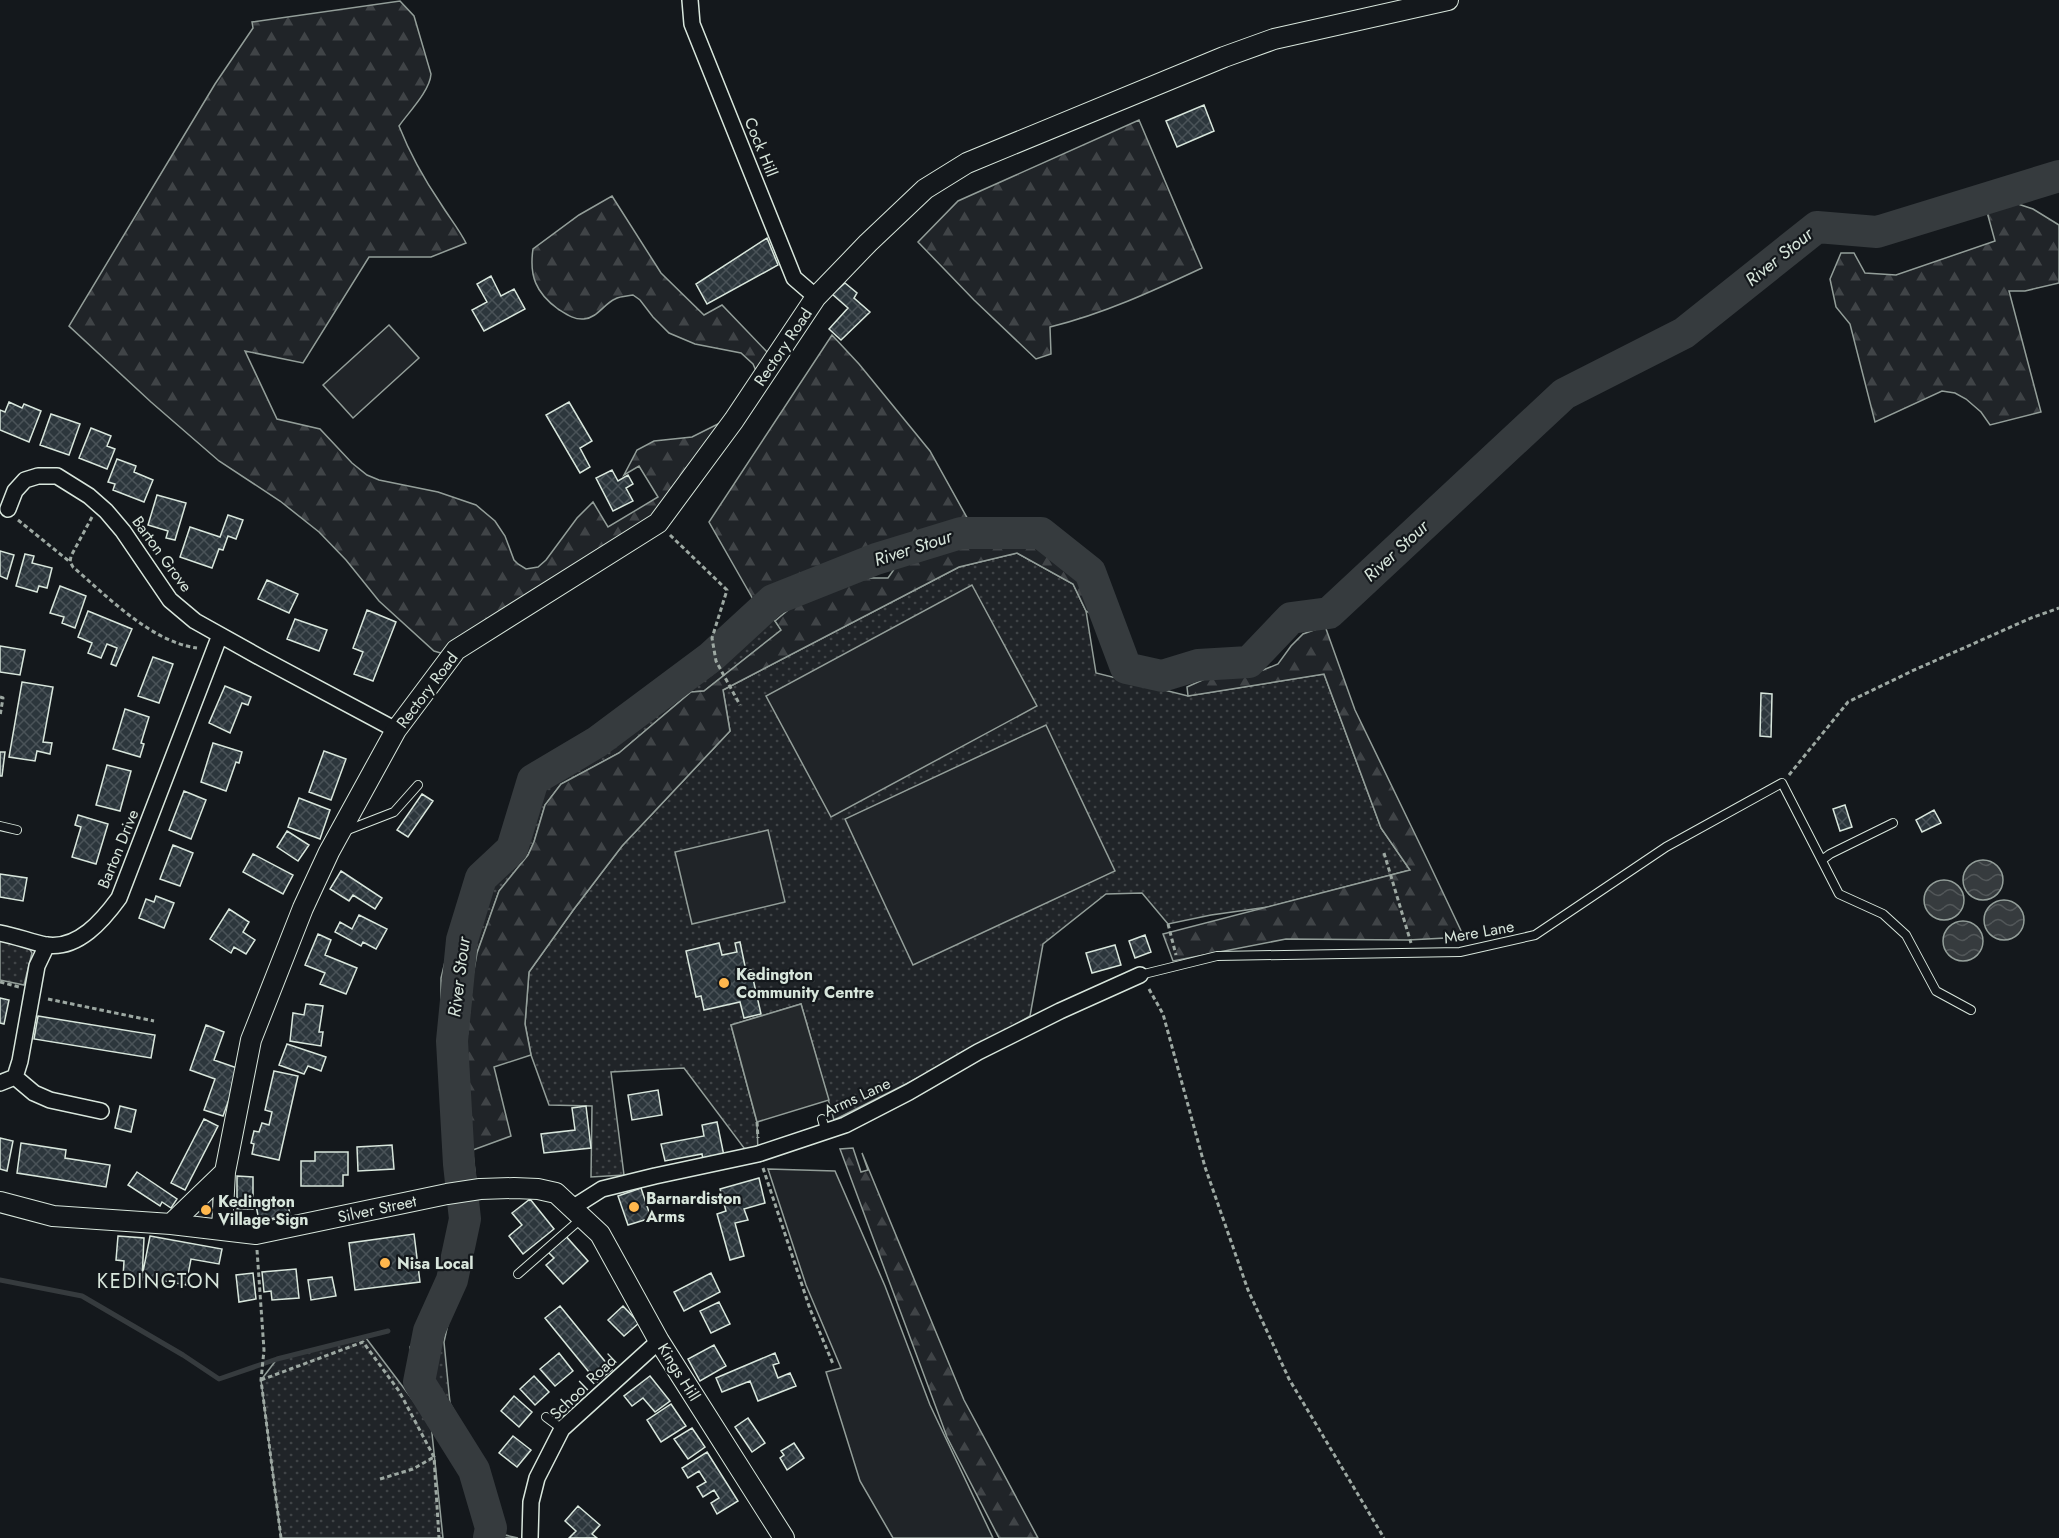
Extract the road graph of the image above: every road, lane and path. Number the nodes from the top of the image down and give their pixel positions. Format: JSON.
{"nodes":[{"id":1,"x":690,"y":0,"type":"edge"},
{"id":2,"x":1440,"y":2,"type":"edge"},
{"id":3,"x":816,"y":297,"type":"junction"},
{"id":4,"x":98,"y":504,"type":"junction"},
{"id":5,"x":8,"y":509,"type":"joint"},
{"id":6,"x":658,"y":523,"type":"junction"},
{"id":7,"x":70,"y":562,"type":"junction"},
{"id":8,"x":2059,"y":608,"type":"edge"},
{"id":9,"x":220,"y":635,"type":"junction"},
{"id":10,"x":214,"y":650,"type":"junction"},
{"id":11,"x":0,"y":697,"type":"edge"},
{"id":12,"x":740,"y":705,"type":"dead end"},
{"id":13,"x":0,"y":716,"type":"edge"},
{"id":14,"x":396,"y":730,"type":"junction"},
{"id":15,"x":1782,"y":783,"type":"junction"},
{"id":16,"x":418,"y":785,"type":"dead end"},
{"id":17,"x":1893,"y":823,"type":"dead end"},
{"id":18,"x":0,"y":826,"type":"edge"},
{"id":19,"x":17,"y":830,"type":"dead end"},
{"id":20,"x":340,"y":832,"type":"junction"},
{"id":21,"x":1384,"y":854,"type":"dead end"},
{"id":22,"x":1822,"y":860,"type":"junction"},
{"id":23,"x":1168,"y":924,"type":"dead end"},
{"id":24,"x":0,"y":933,"type":"edge"},
{"id":25,"x":47,"y":945,"type":"junction"},
{"id":26,"x":1414,"y":953,"type":"junction"},
{"id":27,"x":1178,"y":965,"type":"junction"},
{"id":28,"x":1140,"y":975,"type":"junction"},
{"id":29,"x":32,"y":996,"type":"junction"},
{"id":30,"x":1971,"y":1010,"type":"dead end"},
{"id":31,"x":154,"y":1021,"type":"dead end"},
{"id":32,"x":15,"y":1077,"type":"junction"},
{"id":33,"x":0,"y":1083,"type":"edge"},
{"id":34,"x":101,"y":1111,"type":"dead end"},
{"id":35,"x":758,"y":1154,"type":"junction"},
{"id":36,"x":225,"y":1172,"type":"junction"},
{"id":37,"x":0,"y":1202,"type":"edge"},
{"id":38,"x":578,"y":1212,"type":"junction"},
{"id":39,"x":171,"y":1224,"type":"junction"},
{"id":40,"x":222,"y":1229,"type":"junction"},
{"id":41,"x":256,"y":1234,"type":"junction"},
{"id":42,"x":518,"y":1274,"type":"dead end"},
{"id":43,"x":659,"y":1341,"type":"junction"},
{"id":44,"x":832,"y":1364,"type":"dead end"},
{"id":45,"x":261,"y":1380,"type":"junction"},
{"id":46,"x":546,"y":1417,"type":"dead end"},
{"id":47,"x":562,"y":1429,"type":"junction"},
{"id":48,"x":434,"y":1457,"type":"junction"},
{"id":49,"x":380,"y":1479,"type":"dead end"},
{"id":50,"x":281,"y":1538,"type":"edge"},
{"id":51,"x":439,"y":1538,"type":"edge"},
{"id":52,"x":530,"y":1538,"type":"edge"},
{"id":53,"x":784,"y":1538,"type":"edge"},
{"id":54,"x":1384,"y":1538,"type":"edge"}],
"edges":[{"from":1,"to":3,"type":"street","name":"Cock Hill"},
{"from":2,"to":3,"type":"street","name":"Rectory Road"},
{"from":3,"to":6,"type":"street","name":"Rectory Road"},
{"from":4,"to":5,"type":"street","name":"Barton Grove"},
{"from":4,"to":7,"type":"path"},
{"from":4,"to":9,"type":"street","name":"Barton Grove"},
{"from":5,"to":7,"type":"path"},
{"from":6,"to":12,"type":"path"},
{"from":6,"to":14,"type":"street","name":"Rectory Road"},
{"from":7,"to":10,"type":"path"},
{"from":8,"to":15,"type":"path"},
{"from":9,"to":10,"type":"street","name":"Barton Drive"},
{"from":9,"to":14,"type":"street","name":"Barton Grove"},
{"from":10,"to":25,"type":"street","name":"Barton Drive"},
{"from":11,"to":13,"type":"path"},
{"from":14,"to":20,"type":"street","name":"Rectory Road"},
{"from":15,"to":22,"type":"lane"},
{"from":15,"to":26,"type":"lane","name":"Mere Lane"},
{"from":16,"to":20,"type":"lane"},
{"from":17,"to":22,"type":"lane"},
{"from":18,"to":19,"type":"lane"},
{"from":20,"to":36,"type":"street","name":"Rectory Road"},
{"from":21,"to":26,"type":"path"},
{"from":22,"to":30,"type":"lane"},
{"from":23,"to":27,"type":"path"},
{"from":24,"to":25,"type":"street"},
{"from":25,"to":29,"type":"street"},
{"from":26,"to":27,"type":"lane","name":"Mere Lane"},
{"from":27,"to":28,"type":"lane","name":"Mere Lane"},
{"from":28,"to":35,"type":"street","name":"Arms Lane"},
{"from":28,"to":54,"type":"path"},
{"from":29,"to":31,"type":"path"},
{"from":29,"to":32,"type":"street"},
{"from":32,"to":33,"type":"street"},
{"from":32,"to":34,"type":"street"},
{"from":35,"to":38,"type":"street","name":"Arms Lane"},
{"from":35,"to":44,"type":"path"},
{"from":36,"to":39,"type":"street"},
{"from":36,"to":40,"type":"street","name":"Rectory Road"},
{"from":37,"to":39,"type":"street","name":"Silver Street"},
{"from":38,"to":41,"type":"street","name":"Silver Street"},
{"from":38,"to":42,"type":"lane"},
{"from":38,"to":43,"type":"street","name":"Kings Hill"},
{"from":39,"to":40,"type":"street","name":"Silver Street"},
{"from":40,"to":41,"type":"street","name":"Silver Street"},
{"from":41,"to":45,"type":"path"},
{"from":43,"to":47,"type":"street","name":"School Road"},
{"from":43,"to":53,"type":"street","name":"Kings Hill"},
{"from":45,"to":48,"type":"path"},
{"from":45,"to":50,"type":"path"},
{"from":46,"to":47,"type":"lane"},
{"from":47,"to":52,"type":"street","name":"School Road"},
{"from":48,"to":49,"type":"path"},
{"from":48,"to":51,"type":"path"}]}
